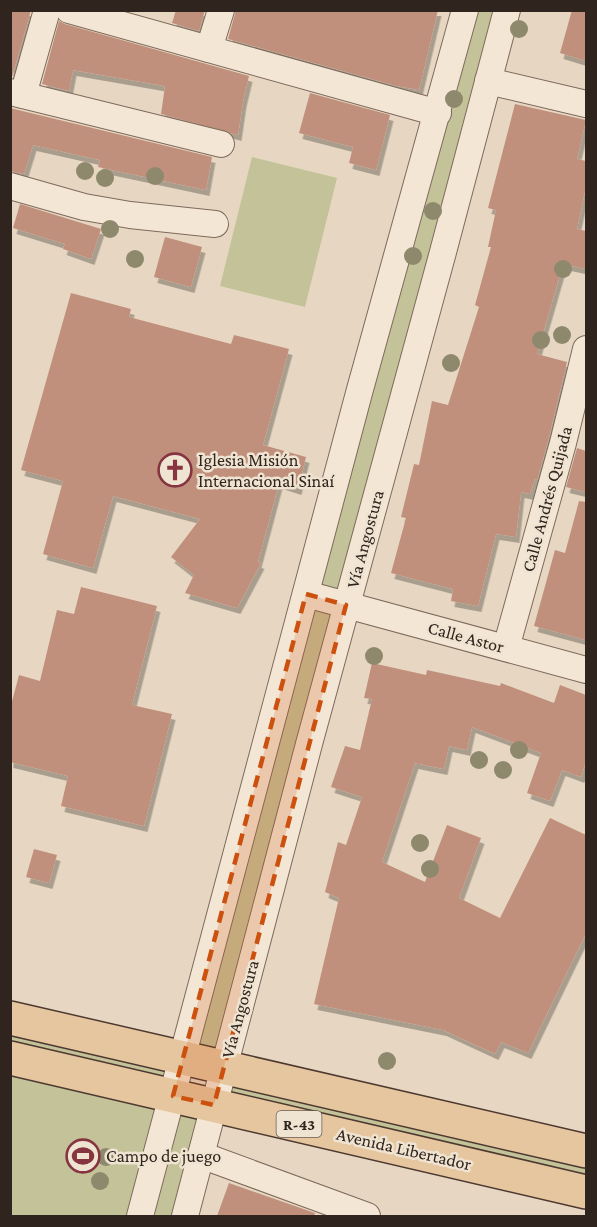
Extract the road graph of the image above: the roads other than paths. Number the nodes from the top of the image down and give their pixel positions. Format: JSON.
{"nodes":[{"id":1,"x":47,"y":10,"type":"edge"},
{"id":2,"x":69,"y":10,"type":"edge"},
{"id":3,"x":221,"y":10,"type":"edge"},
{"id":4,"x":507,"y":10,"type":"edge"},
{"id":5,"x":464,"y":11,"type":"edge"},
{"id":6,"x":209,"y":49,"type":"junction"},
{"id":7,"x":488,"y":81,"type":"junction"},
{"id":8,"x":17,"y":93,"type":"edge"},
{"id":9,"x":586,"y":104,"type":"edge"},
{"id":10,"x":438,"y":113,"type":"junction"},
{"id":11,"x":221,"y":144,"type":"dead end"},
{"id":12,"x":10,"y":186,"type":"edge"},
{"id":13,"x":215,"y":224,"type":"dead end"},
{"id":14,"x":586,"y":349,"type":"edge"},
{"id":15,"x":306,"y":594,"type":"junction"},
{"id":16,"x":346,"y":605,"type":"junction"},
{"id":17,"x":506,"y":648,"type":"junction"},
{"id":18,"x":586,"y":670,"type":"edge"},
{"id":19,"x":10,"y":1018,"type":"edge"},
{"id":20,"x":10,"y":1058,"type":"edge"},
{"id":21,"x":183,"y":1058,"type":"junction"},
{"id":22,"x":224,"y":1068,"type":"junction"},
{"id":23,"x":173,"y":1095,"type":"junction"},
{"id":24,"x":214,"y":1105,"type":"junction"},
{"id":25,"x":586,"y":1151,"type":"edge"},
{"id":26,"x":201,"y":1155,"type":"junction"},
{"id":27,"x":586,"y":1192,"type":"edge"},
{"id":28,"x":140,"y":1216,"type":"edge"},
{"id":29,"x":185,"y":1216,"type":"edge"},
{"id":30,"x":367,"y":1216,"type":"edge"}],
"edges":[{"from":1,"to":8,"type":"street"},
{"from":2,"to":6,"type":"street"},
{"from":3,"to":6,"type":"street"},
{"from":4,"to":7,"type":"street","name":"Vía Angostura"},
{"from":5,"to":10,"type":"street"},
{"from":6,"to":10,"type":"street"},
{"from":7,"to":9,"type":"street"},
{"from":7,"to":16,"type":"street","name":"Vía Angostura"},
{"from":8,"to":11,"type":"street"},
{"from":10,"to":15,"type":"street"},
{"from":12,"to":13,"type":"street"},
{"from":14,"to":17,"type":"street","name":"Calle Andrés Quijada"},
{"from":15,"to":16,"type":"street","name":"Calle Astor"},
{"from":15,"to":21,"type":"street"},
{"from":16,"to":17,"type":"street","name":"Calle Astor"},
{"from":16,"to":22,"type":"street","name":"Vía Angostura"},
{"from":17,"to":18,"type":"street","name":"Calle Astor"},
{"from":19,"to":21,"type":"main road","number":"R-43"},
{"from":20,"to":23,"type":"main road","name":"Avenida Libertador","number":"R-43"},
{"from":21,"to":22,"type":"main road","number":"R-43"},
{"from":21,"to":23,"type":"street"},
{"from":22,"to":24,"type":"street","name":"Vía Angostura"},
{"from":22,"to":25,"type":"main road","number":"R-43"},
{"from":23,"to":24,"type":"main road","name":"Avenida Libertador","number":"R-43"},
{"from":23,"to":28,"type":"street"},
{"from":24,"to":26,"type":"street"},
{"from":24,"to":27,"type":"main road","name":"Avenida Libertador","number":"R-43"},
{"from":26,"to":29,"type":"street"},
{"from":26,"to":30,"type":"street"}]}
